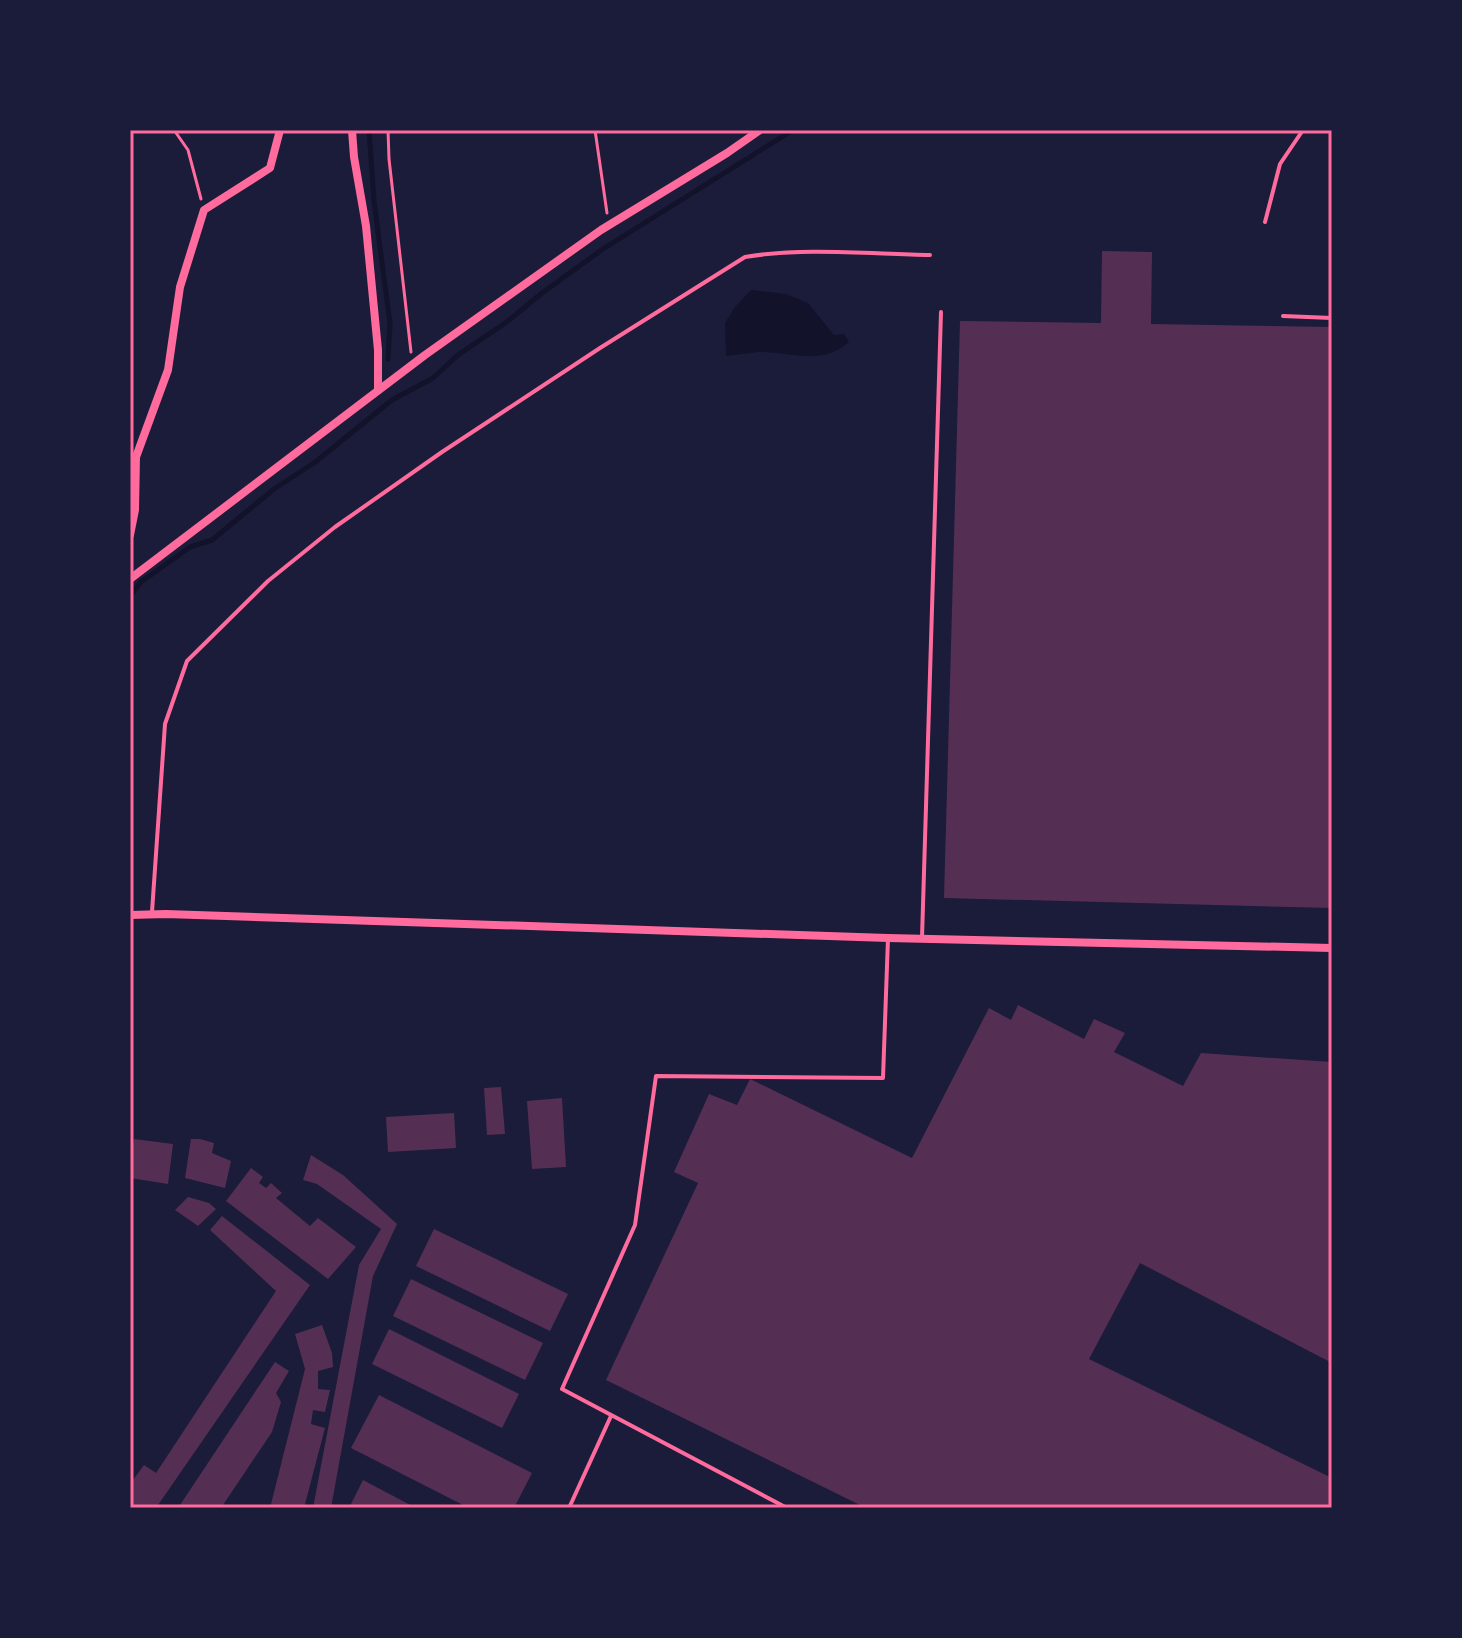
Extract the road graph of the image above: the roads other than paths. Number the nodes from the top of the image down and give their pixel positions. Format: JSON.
{"nodes":[{"id":1,"x":280,"y":130,"type":"edge"},
{"id":2,"x":352,"y":130,"type":"edge"},
{"id":3,"x":760,"y":130,"type":"edge"},
{"id":4,"x":1303,"y":130,"type":"edge"},
{"id":5,"x":1265,"y":222,"type":"dead end"},
{"id":6,"x":930,"y":255,"type":"dead end"},
{"id":7,"x":941,"y":312,"type":"dead end"},
{"id":8,"x":1283,"y":316,"type":"dead end"},
{"id":9,"x":1332,"y":318,"type":"edge"},
{"id":10,"x":378,"y":390,"type":"junction"},
{"id":11,"x":130,"y":535,"type":"edge"},
{"id":12,"x":130,"y":579,"type":"edge"},
{"id":13,"x":130,"y":915,"type":"edge"},
{"id":14,"x":152,"y":915,"type":"junction"},
{"id":15,"x":888,"y":938,"type":"junction"},
{"id":16,"x":922,"y":939,"type":"junction"},
{"id":17,"x":1332,"y":948,"type":"edge"},
{"id":18,"x":611,"y":1416,"type":"junction"},
{"id":19,"x":569,"y":1508,"type":"edge"},
{"id":20,"x":787,"y":1508,"type":"edge"}],
"edges":[{"from":1,"to":11,"type":"street"},
{"from":2,"to":10,"type":"street"},
{"from":3,"to":10,"type":"street"},
{"from":4,"to":5,"type":"lane"},
{"from":6,"to":14,"type":"lane"},
{"from":7,"to":16,"type":"lane"},
{"from":8,"to":9,"type":"lane"},
{"from":10,"to":12,"type":"street"},
{"from":13,"to":14,"type":"street"},
{"from":14,"to":15,"type":"street"},
{"from":15,"to":16,"type":"street"},
{"from":15,"to":18,"type":"lane"},
{"from":16,"to":17,"type":"street"},
{"from":18,"to":19,"type":"lane"},
{"from":18,"to":20,"type":"lane"}]}
